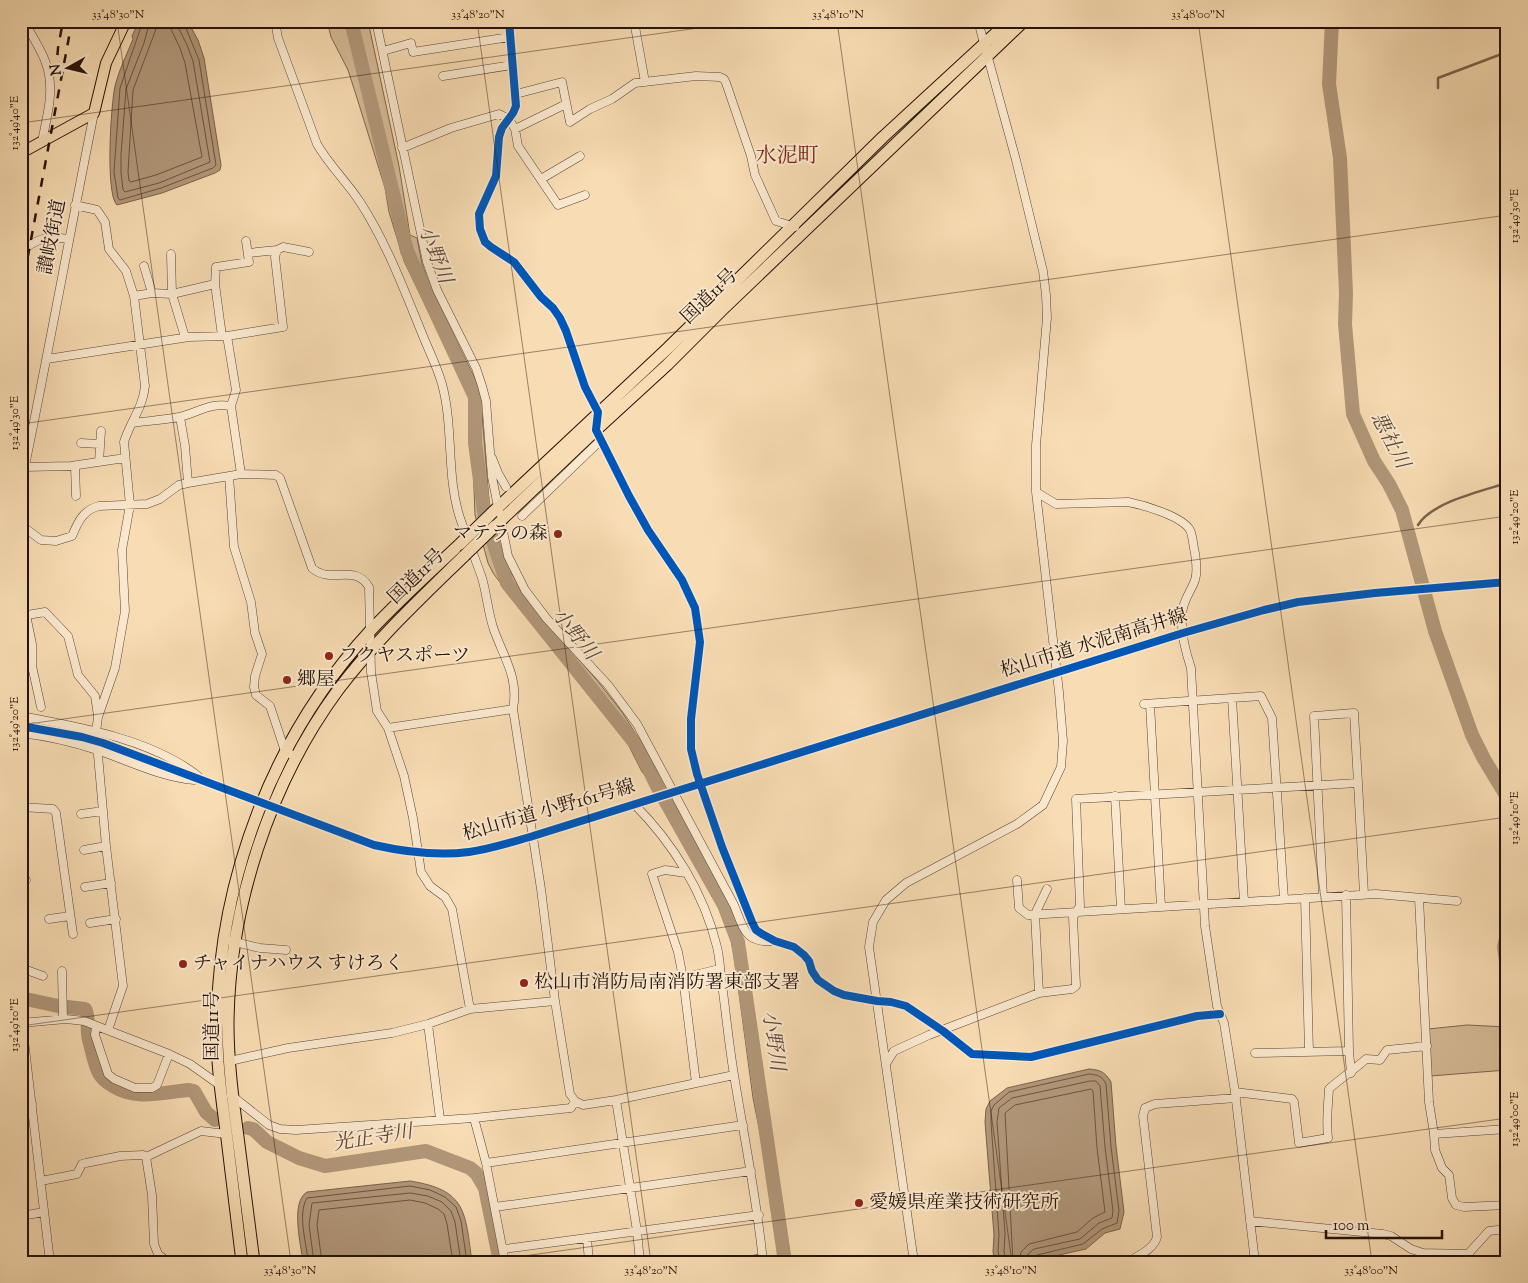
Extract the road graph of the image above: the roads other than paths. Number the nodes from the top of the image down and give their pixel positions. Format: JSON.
{"nodes":[{"id":1,"x":24,"y":21,"type":"edge"},
{"id":2,"x":126,"y":21,"type":"edge"},
{"id":3,"x":271,"y":21,"type":"edge"},
{"id":4,"x":275,"y":21,"type":"edge"},
{"id":5,"x":376,"y":21,"type":"edge"},
{"id":6,"x":509,"y":21,"type":"edge"},
{"id":7,"x":634,"y":21,"type":"edge"},
{"id":8,"x":978,"y":21,"type":"edge"},
{"id":9,"x":1009,"y":21,"type":"edge"},
{"id":10,"x":1024,"y":21,"type":"edge"},
{"id":11,"x":510,"y":37,"type":"junction"},
{"id":12,"x":278,"y":38,"type":"junction"},
{"id":13,"x":986,"y":50,"type":"junction"},
{"id":14,"x":383,"y":51,"type":"junction"},
{"id":15,"x":512,"y":65,"type":"junction"},
{"id":16,"x":443,"y":76,"type":"dead end"},
{"id":17,"x":645,"y":82,"type":"junction"},
{"id":18,"x":516,"y":94,"type":"junction"},
{"id":19,"x":566,"y":104,"type":"junction"},
{"id":20,"x":94,"y":112,"type":"junction"},
{"id":21,"x":509,"y":120,"type":"junction"},
{"id":22,"x":515,"y":129,"type":"junction"},
{"id":23,"x":42,"y":142,"type":"junction"},
{"id":24,"x":402,"y":148,"type":"junction"},
{"id":25,"x":21,"y":153,"type":"edge"},
{"id":26,"x":580,"y":156,"type":"dead end"},
{"id":27,"x":541,"y":179,"type":"junction"},
{"id":28,"x":585,"y":195,"type":"dead end"},
{"id":29,"x":75,"y":205,"type":"junction"},
{"id":30,"x":793,"y":227,"type":"junction"},
{"id":31,"x":805,"y":230,"type":"junction"},
{"id":32,"x":68,"y":239,"type":"junction"},
{"id":33,"x":246,"y":241,"type":"dead end"},
{"id":34,"x":276,"y":250,"type":"junction"},
{"id":35,"x":21,"y":251,"type":"edge"},
{"id":36,"x":310,"y":252,"type":"dead end"},
{"id":37,"x":248,"y":253,"type":"junction"},
{"id":38,"x":171,"y":254,"type":"dead end"},
{"id":39,"x":144,"y":266,"type":"dead end"},
{"id":40,"x":215,"y":284,"type":"junction"},
{"id":41,"x":152,"y":294,"type":"junction"},
{"id":42,"x":172,"y":294,"type":"junction"},
{"id":43,"x":134,"y":296,"type":"junction"},
{"id":44,"x":224,"y":336,"type":"junction"},
{"id":45,"x":185,"y":337,"type":"junction"},
{"id":46,"x":141,"y":344,"type":"junction"},
{"id":47,"x":47,"y":360,"type":"junction"},
{"id":48,"x":231,"y":406,"type":"junction"},
{"id":49,"x":598,"y":412,"type":"junction"},
{"id":50,"x":180,"y":417,"type":"junction"},
{"id":51,"x":132,"y":423,"type":"junction"},
{"id":52,"x":101,"y":431,"type":"dead end"},
{"id":53,"x":598,"y":435,"type":"junction"},
{"id":54,"x":81,"y":443,"type":"dead end"},
{"id":55,"x":100,"y":444,"type":"junction"},
{"id":56,"x":489,"y":455,"type":"junction"},
{"id":57,"x":125,"y":458,"type":"junction"},
{"id":58,"x":99,"y":462,"type":"junction"},
{"id":59,"x":75,"y":466,"type":"junction"},
{"id":60,"x":25,"y":467,"type":"junction"},
{"id":61,"x":241,"y":474,"type":"junction"},
{"id":62,"x":228,"y":476,"type":"junction"},
{"id":63,"x":188,"y":483,"type":"junction"},
{"id":64,"x":21,"y":485,"type":"edge"},
{"id":65,"x":506,"y":487,"type":"dead end"},
{"id":66,"x":1036,"y":492,"type":"junction"},
{"id":67,"x":76,"y":496,"type":"dead end"},
{"id":68,"x":130,"y":505,"type":"junction"},
{"id":69,"x":522,"y":516,"type":"dead end"},
{"id":70,"x":497,"y":517,"type":"junction"},
{"id":71,"x":21,"y":525,"type":"edge"},
{"id":72,"x":1507,"y":582,"type":"edge"},
{"id":73,"x":24,"y":616,"type":"edge"},
{"id":74,"x":370,"y":630,"type":"junction"},
{"id":75,"x":1183,"y":633,"type":"junction"},
{"id":76,"x":370,"y":651,"type":"junction"},
{"id":77,"x":1056,"y":673,"type":"junction"},
{"id":78,"x":21,"y":697,"type":"edge"},
{"id":79,"x":1232,"y":698,"type":"junction"},
{"id":80,"x":1192,"y":700,"type":"junction"},
{"id":81,"x":41,"y":706,"type":"dead end"},
{"id":82,"x":513,"y":709,"type":"junction"},
{"id":83,"x":21,"y":711,"type":"edge"},
{"id":84,"x":21,"y":716,"type":"edge"},
{"id":85,"x":98,"y":717,"type":"junction"},
{"id":86,"x":21,"y":726,"type":"edge"},
{"id":87,"x":388,"y":728,"type":"junction"},
{"id":88,"x":96,"y":732,"type":"junction"},
{"id":89,"x":21,"y":733,"type":"edge"},
{"id":90,"x":97,"y":750,"type":"junction"},
{"id":91,"x":285,"y":751,"type":"junction"},
{"id":92,"x":296,"y":757,"type":"junction"},
{"id":93,"x":204,"y":780,"type":"junction"},
{"id":94,"x":1358,"y":783,"type":"junction"},
{"id":95,"x":700,"y":784,"type":"junction"},
{"id":96,"x":1317,"y":785,"type":"junction"},
{"id":97,"x":1277,"y":787,"type":"junction"},
{"id":98,"x":1238,"y":789,"type":"junction"},
{"id":99,"x":1197,"y":791,"type":"junction"},
{"id":100,"x":672,"y":793,"type":"junction"},
{"id":101,"x":1155,"y":794,"type":"junction"},
{"id":102,"x":1115,"y":796,"type":"junction"},
{"id":103,"x":261,"y":803,"type":"junction"},
{"id":104,"x":634,"y":804,"type":"junction"},
{"id":105,"x":21,"y":808,"type":"edge"},
{"id":106,"x":274,"y":808,"type":"junction"},
{"id":107,"x":103,"y":811,"type":"junction"},
{"id":108,"x":81,"y":814,"type":"dead end"},
{"id":109,"x":533,"y":836,"type":"junction"},
{"id":110,"x":106,"y":846,"type":"junction"},
{"id":111,"x":84,"y":850,"type":"dead end"},
{"id":112,"x":418,"y":853,"type":"junction"},
{"id":113,"x":686,"y":873,"type":"junction"},
{"id":114,"x":1018,"y":880,"type":"dead end"},
{"id":115,"x":111,"y":883,"type":"junction"},
{"id":116,"x":85,"y":887,"type":"dead end"},
{"id":117,"x":1047,"y":889,"type":"dead end"},
{"id":118,"x":1364,"y":894,"type":"junction"},
{"id":119,"x":1346,"y":895,"type":"junction"},
{"id":120,"x":1323,"y":897,"type":"junction"},
{"id":121,"x":1305,"y":898,"type":"junction"},
{"id":122,"x":1420,"y":898,"type":"junction"},
{"id":123,"x":1284,"y":899,"type":"junction"},
{"id":124,"x":1457,"y":901,"type":"dead end"},
{"id":125,"x":1244,"y":902,"type":"junction"},
{"id":126,"x":1204,"y":904,"type":"junction"},
{"id":127,"x":1161,"y":906,"type":"junction"},
{"id":128,"x":1121,"y":909,"type":"junction"},
{"id":129,"x":1077,"y":911,"type":"junction"},
{"id":130,"x":1035,"y":914,"type":"junction"},
{"id":131,"x":70,"y":916,"type":"junction"},
{"id":132,"x":49,"y":919,"type":"dead end"},
{"id":133,"x":116,"y":919,"type":"junction"},
{"id":134,"x":90,"y":923,"type":"dead end"},
{"id":135,"x":73,"y":934,"type":"dead end"},
{"id":136,"x":230,"y":941,"type":"junction"},
{"id":137,"x":775,"y":941,"type":"junction"},
{"id":138,"x":286,"y":950,"type":"dead end"},
{"id":139,"x":21,"y":968,"type":"edge"},
{"id":140,"x":720,"y":969,"type":"junction"},
{"id":141,"x":62,"y":971,"type":"dead end"},
{"id":142,"x":42,"y":976,"type":"dead end"},
{"id":143,"x":683,"y":978,"type":"junction"},
{"id":144,"x":1039,"y":993,"type":"junction"},
{"id":145,"x":555,"y":1000,"type":"junction"},
{"id":146,"x":877,"y":1001,"type":"junction"},
{"id":147,"x":470,"y":1008,"type":"junction"},
{"id":148,"x":1220,"y":1014,"type":"junction"},
{"id":149,"x":63,"y":1019,"type":"junction"},
{"id":150,"x":22,"y":1023,"type":"edge"},
{"id":151,"x":90,"y":1023,"type":"junction"},
{"id":152,"x":428,"y":1024,"type":"junction"},
{"id":153,"x":108,"y":1030,"type":"junction"},
{"id":154,"x":943,"y":1031,"type":"junction"},
{"id":155,"x":1426,"y":1046,"type":"junction"},
{"id":156,"x":1349,"y":1051,"type":"junction"},
{"id":157,"x":1309,"y":1052,"type":"junction"},
{"id":158,"x":1255,"y":1053,"type":"dead end"},
{"id":159,"x":169,"y":1054,"type":"junction"},
{"id":160,"x":230,"y":1061,"type":"junction"},
{"id":161,"x":887,"y":1062,"type":"junction"},
{"id":162,"x":1351,"y":1073,"type":"junction"},
{"id":163,"x":734,"y":1075,"type":"junction"},
{"id":164,"x":696,"y":1083,"type":"junction"},
{"id":165,"x":220,"y":1085,"type":"junction"},
{"id":166,"x":1236,"y":1095,"type":"junction"},
{"id":167,"x":233,"y":1097,"type":"junction"},
{"id":168,"x":575,"y":1100,"type":"junction"},
{"id":169,"x":616,"y":1100,"type":"junction"},
{"id":170,"x":32,"y":1104,"type":"junction"},
{"id":171,"x":21,"y":1105,"type":"edge"},
{"id":172,"x":474,"y":1118,"type":"junction"},
{"id":173,"x":440,"y":1120,"type":"junction"},
{"id":174,"x":743,"y":1125,"type":"junction"},
{"id":175,"x":1507,"y":1129,"type":"edge"},
{"id":176,"x":226,"y":1134,"type":"junction"},
{"id":177,"x":1434,"y":1134,"type":"junction"},
{"id":178,"x":623,"y":1144,"type":"junction"},
{"id":179,"x":146,"y":1157,"type":"junction"},
{"id":180,"x":486,"y":1163,"type":"junction"},
{"id":181,"x":751,"y":1171,"type":"junction"},
{"id":182,"x":41,"y":1182,"type":"junction"},
{"id":183,"x":630,"y":1188,"type":"junction"},
{"id":184,"x":1507,"y":1205,"type":"edge"},
{"id":185,"x":495,"y":1207,"type":"junction"},
{"id":186,"x":44,"y":1212,"type":"junction"},
{"id":187,"x":759,"y":1215,"type":"junction"},
{"id":188,"x":21,"y":1216,"type":"edge"},
{"id":189,"x":1250,"y":1220,"type":"junction"},
{"id":190,"x":1507,"y":1229,"type":"edge"},
{"id":191,"x":637,"y":1231,"type":"junction"},
{"id":192,"x":587,"y":1238,"type":"junction"},
{"id":193,"x":504,"y":1249,"type":"junction"},
{"id":194,"x":1468,"y":1258,"type":"edge"},
{"id":195,"x":763,"y":1260,"type":"edge"},
{"id":196,"x":50,"y":1262,"type":"edge"},
{"id":197,"x":168,"y":1262,"type":"edge"},
{"id":198,"x":242,"y":1262,"type":"edge"},
{"id":199,"x":254,"y":1262,"type":"edge"},
{"id":200,"x":505,"y":1262,"type":"edge"},
{"id":201,"x":589,"y":1262,"type":"edge"},
{"id":202,"x":640,"y":1262,"type":"edge"},
{"id":203,"x":737,"y":1262,"type":"edge"},
{"id":204,"x":914,"y":1262,"type":"edge"},
{"id":205,"x":1128,"y":1262,"type":"edge"},
{"id":206,"x":1255,"y":1262,"type":"edge"}],
"edges":[{"from":1,"to":23,"type":"street"},
{"from":2,"to":20,"type":"main road"},
{"from":3,"to":12,"type":"street"},
{"from":4,"to":12,"type":"street"},
{"from":5,"to":14,"type":"street"},
{"from":6,"to":11,"type":"street"},
{"from":7,"to":17,"type":"street"},
{"from":8,"to":13,"type":"street"},
{"from":9,"to":13,"type":"highway","name":"国道11号"},
{"from":10,"to":13,"type":"highway","name":"国道11号"},
{"from":11,"to":14,"type":"street"},
{"from":11,"to":15,"type":"street"},
{"from":12,"to":82,"type":"street"},
{"from":13,"to":30,"type":"highway","name":"国道11号"},
{"from":13,"to":31,"type":"highway","name":"国道11号"},
{"from":13,"to":66,"type":"street"},
{"from":14,"to":24,"type":"street"},
{"from":15,"to":16,"type":"street"},
{"from":15,"to":18,"type":"street"},
{"from":17,"to":19,"type":"street"},
{"from":17,"to":30,"type":"street"},
{"from":18,"to":19,"type":"street"},
{"from":18,"to":21,"type":"street"},
{"from":19,"to":22,"type":"street"},
{"from":20,"to":23,"type":"main road"},
{"from":20,"to":29,"type":"street","name":"讃岐街道"},
{"from":21,"to":22,"type":"street"},
{"from":21,"to":24,"type":"street"},
{"from":21,"to":49,"type":"street"},
{"from":22,"to":27,"type":"street"},
{"from":23,"to":25,"type":"main road"},
{"from":24,"to":56,"type":"street"},
{"from":26,"to":27,"type":"street"},
{"from":27,"to":28,"type":"street"},
{"from":29,"to":32,"type":"street","name":"讃岐街道"},
{"from":29,"to":43,"type":"street"},
{"from":30,"to":31,"type":"street"},
{"from":30,"to":49,"type":"highway","name":"国道11号"},
{"from":31,"to":53,"type":"highway","name":"国道11号"},
{"from":32,"to":35,"type":"street"},
{"from":32,"to":47,"type":"street","name":"讃岐街道"},
{"from":33,"to":37,"type":"street"},
{"from":34,"to":36,"type":"street"},
{"from":34,"to":37,"type":"street"},
{"from":34,"to":44,"type":"street"},
{"from":37,"to":40,"type":"street"},
{"from":38,"to":42,"type":"street"},
{"from":39,"to":41,"type":"street"},
{"from":40,"to":42,"type":"street"},
{"from":40,"to":44,"type":"street"},
{"from":41,"to":42,"type":"street"},
{"from":41,"to":43,"type":"street"},
{"from":42,"to":45,"type":"street"},
{"from":43,"to":46,"type":"street"},
{"from":44,"to":45,"type":"street"},
{"from":44,"to":48,"type":"street"},
{"from":45,"to":46,"type":"street"},
{"from":46,"to":47,"type":"street"},
{"from":46,"to":51,"type":"street"},
{"from":47,"to":60,"type":"street","name":"讃岐街道"},
{"from":48,"to":50,"type":"street"},
{"from":48,"to":61,"type":"street"},
{"from":49,"to":53,"type":"street"},
{"from":49,"to":70,"type":"highway","name":"国道11号"},
{"from":50,"to":51,"type":"street"},
{"from":50,"to":63,"type":"street"},
{"from":51,"to":57,"type":"street"},
{"from":52,"to":55,"type":"street"},
{"from":53,"to":69,"type":"street"},
{"from":53,"to":70,"type":"highway","name":"国道11号"},
{"from":53,"to":95,"type":"street"},
{"from":54,"to":55,"type":"street"},
{"from":55,"to":58,"type":"street"},
{"from":56,"to":65,"type":"street"},
{"from":56,"to":70,"type":"street"},
{"from":57,"to":58,"type":"street"},
{"from":57,"to":68,"type":"street"},
{"from":58,"to":59,"type":"street"},
{"from":59,"to":60,"type":"street"},
{"from":59,"to":67,"type":"street"},
{"from":60,"to":64,"type":"street","name":"讃岐街道"},
{"from":61,"to":62,"type":"street"},
{"from":61,"to":74,"type":"street"},
{"from":62,"to":63,"type":"street"},
{"from":62,"to":91,"type":"street"},
{"from":63,"to":68,"type":"street"},
{"from":66,"to":75,"type":"street"},
{"from":66,"to":77,"type":"street"},
{"from":68,"to":71,"type":"street"},
{"from":68,"to":85,"type":"street"},
{"from":70,"to":74,"type":"highway","name":"国道11号","bridge":true},
{"from":70,"to":76,"type":"highway","name":"国道11号","bridge":true},
{"from":70,"to":100,"type":"street"},
{"from":72,"to":75,"type":"street","name":"松山市道 水泥南高井線"},
{"from":73,"to":81,"type":"street"},
{"from":73,"to":85,"type":"street"},
{"from":74,"to":76,"type":"street"},
{"from":74,"to":91,"type":"highway","name":"国道11号"},
{"from":75,"to":77,"type":"street","name":"松山市道 水泥南高井線"},
{"from":75,"to":80,"type":"street"},
{"from":76,"to":87,"type":"street"},
{"from":76,"to":92,"type":"highway","name":"国道11号"},
{"from":77,"to":95,"type":"street","name":"松山市道 水泥南高井線"},
{"from":77,"to":146,"type":"street"},
{"from":78,"to":83,"type":"street"},
{"from":79,"to":80,"type":"street"},
{"from":79,"to":97,"type":"street"},
{"from":79,"to":98,"type":"street"},
{"from":80,"to":99,"type":"street"},
{"from":80,"to":101,"type":"street"},
{"from":82,"to":87,"type":"street"},
{"from":82,"to":109,"type":"street"},
{"from":84,"to":88,"type":"street"},
{"from":85,"to":88,"type":"street"},
{"from":86,"to":93,"type":"street","bridge":true},
{"from":87,"to":112,"type":"street"},
{"from":88,"to":90,"type":"street"},
{"from":88,"to":93,"type":"street"},
{"from":89,"to":90,"type":"street"},
{"from":90,"to":93,"type":"street"},
{"from":90,"to":107,"type":"street"},
{"from":91,"to":92,"type":"street"},
{"from":91,"to":103,"type":"highway","name":"国道11号"},
{"from":92,"to":106,"type":"highway","name":"国道11号"},
{"from":93,"to":103,"type":"street","name":"松山市道 小野161号線"},
{"from":94,"to":96,"type":"street"},
{"from":94,"to":96,"type":"street"},
{"from":94,"to":118,"type":"street"},
{"from":95,"to":100,"type":"street","name":"松山市道 小野161号線"},
{"from":95,"to":137,"type":"street"},
{"from":96,"to":97,"type":"street"},
{"from":96,"to":120,"type":"street"},
{"from":97,"to":98,"type":"street"},
{"from":97,"to":123,"type":"street"},
{"from":98,"to":99,"type":"street"},
{"from":98,"to":125,"type":"street"},
{"from":99,"to":101,"type":"street"},
{"from":99,"to":126,"type":"street"},
{"from":100,"to":104,"type":"street","name":"松山市道 小野161号線"},
{"from":100,"to":137,"type":"street"},
{"from":101,"to":102,"type":"street"},
{"from":101,"to":127,"type":"street"},
{"from":102,"to":128,"type":"street"},
{"from":102,"to":129,"type":"street"},
{"from":103,"to":106,"type":"street","name":"松山市道 小野161号線"},
{"from":103,"to":136,"type":"highway","name":"国道11号"},
{"from":104,"to":109,"type":"street","name":"松山市道 小野161号線"},
{"from":104,"to":113,"type":"street"},
{"from":105,"to":131,"type":"street"},
{"from":106,"to":112,"type":"street","name":"松山市道 小野161号線"},
{"from":106,"to":136,"type":"highway","name":"国道11号"},
{"from":107,"to":108,"type":"street"},
{"from":107,"to":110,"type":"street"},
{"from":109,"to":112,"type":"street","name":"松山市道 小野161号線"},
{"from":109,"to":145,"type":"street"},
{"from":110,"to":111,"type":"street"},
{"from":110,"to":115,"type":"street"},
{"from":112,"to":147,"type":"street"},
{"from":113,"to":140,"type":"street"},
{"from":113,"to":143,"type":"street"},
{"from":114,"to":130,"type":"street"},
{"from":115,"to":116,"type":"street"},
{"from":115,"to":133,"type":"street"},
{"from":117,"to":130,"type":"street"},
{"from":118,"to":119,"type":"street"},
{"from":118,"to":122,"type":"street"},
{"from":119,"to":120,"type":"street"},
{"from":119,"to":156,"type":"street"},
{"from":120,"to":121,"type":"street"},
{"from":121,"to":123,"type":"street"},
{"from":121,"to":157,"type":"street"},
{"from":122,"to":124,"type":"street"},
{"from":122,"to":155,"type":"street"},
{"from":123,"to":125,"type":"street"},
{"from":125,"to":126,"type":"street"},
{"from":126,"to":127,"type":"street"},
{"from":126,"to":148,"type":"street"},
{"from":127,"to":128,"type":"street"},
{"from":128,"to":129,"type":"street"},
{"from":129,"to":130,"type":"street"},
{"from":129,"to":144,"type":"street"},
{"from":130,"to":144,"type":"street"},
{"from":131,"to":132,"type":"street"},
{"from":131,"to":135,"type":"street"},
{"from":133,"to":134,"type":"street"},
{"from":133,"to":153,"type":"street"},
{"from":136,"to":138,"type":"street"},
{"from":136,"to":160,"type":"highway","name":"国道11号"},
{"from":136,"to":165,"type":"highway","name":"国道11号"},
{"from":137,"to":146,"type":"street"},
{"from":139,"to":142,"type":"street"},
{"from":140,"to":143,"type":"street"},
{"from":140,"to":163,"type":"street"},
{"from":141,"to":149,"type":"street"},
{"from":143,"to":164,"type":"street"},
{"from":144,"to":154,"type":"street"},
{"from":145,"to":147,"type":"street"},
{"from":145,"to":168,"type":"street"},
{"from":146,"to":154,"type":"street"},
{"from":146,"to":161,"type":"street"},
{"from":147,"to":152,"type":"street"},
{"from":148,"to":154,"type":"street"},
{"from":148,"to":166,"type":"street"},
{"from":149,"to":150,"type":"street"},
{"from":149,"to":151,"type":"street"},
{"from":150,"to":170,"type":"street"},
{"from":151,"to":153,"type":"street"},
{"from":151,"to":159,"type":"street"},
{"from":152,"to":160,"type":"street"},
{"from":152,"to":173,"type":"street"},
{"from":153,"to":159,"type":"street"},
{"from":154,"to":161,"type":"street"},
{"from":155,"to":162,"type":"street"},
{"from":155,"to":177,"type":"street"},
{"from":156,"to":157,"type":"street"},
{"from":156,"to":162,"type":"street"},
{"from":157,"to":158,"type":"street"},
{"from":159,"to":165,"type":"street"},
{"from":160,"to":167,"type":"highway","name":"国道11号"},
{"from":161,"to":204,"type":"street"},
{"from":162,"to":166,"type":"street"},
{"from":163,"to":164,"type":"street"},
{"from":163,"to":174,"type":"street"},
{"from":164,"to":169,"type":"street"},
{"from":165,"to":167,"type":"street"},
{"from":165,"to":176,"type":"highway","name":"国道11号"},
{"from":166,"to":189,"type":"street"},
{"from":166,"to":205,"type":"street"},
{"from":167,"to":173,"type":"street"},
{"from":167,"to":199,"type":"highway","name":"国道11号"},
{"from":168,"to":169,"type":"street"},
{"from":168,"to":172,"type":"street"},
{"from":169,"to":178,"type":"street"},
{"from":170,"to":171,"type":"street"},
{"from":170,"to":182,"type":"street"},
{"from":172,"to":173,"type":"street"},
{"from":172,"to":180,"type":"street"},
{"from":174,"to":178,"type":"street"},
{"from":174,"to":181,"type":"street"},
{"from":175,"to":177,"type":"street"},
{"from":176,"to":179,"type":"street"},
{"from":176,"to":198,"type":"highway","name":"国道11号"},
{"from":177,"to":184,"type":"street"},
{"from":178,"to":180,"type":"street"},
{"from":178,"to":183,"type":"street"},
{"from":179,"to":182,"type":"street"},
{"from":179,"to":197,"type":"street"},
{"from":180,"to":185,"type":"street"},
{"from":181,"to":183,"type":"street"},
{"from":181,"to":187,"type":"street"},
{"from":182,"to":186,"type":"street"},
{"from":183,"to":185,"type":"street"},
{"from":183,"to":191,"type":"street"},
{"from":185,"to":193,"type":"street"},
{"from":186,"to":188,"type":"street"},
{"from":186,"to":196,"type":"street"},
{"from":187,"to":191,"type":"street"},
{"from":187,"to":195,"type":"street"},
{"from":189,"to":194,"type":"street"},
{"from":189,"to":206,"type":"street"},
{"from":190,"to":194,"type":"street"},
{"from":191,"to":192,"type":"street"},
{"from":191,"to":202,"type":"street"},
{"from":192,"to":193,"type":"street"},
{"from":192,"to":201,"type":"street"},
{"from":193,"to":200,"type":"street"},
{"from":195,"to":203,"type":"street"}]}
